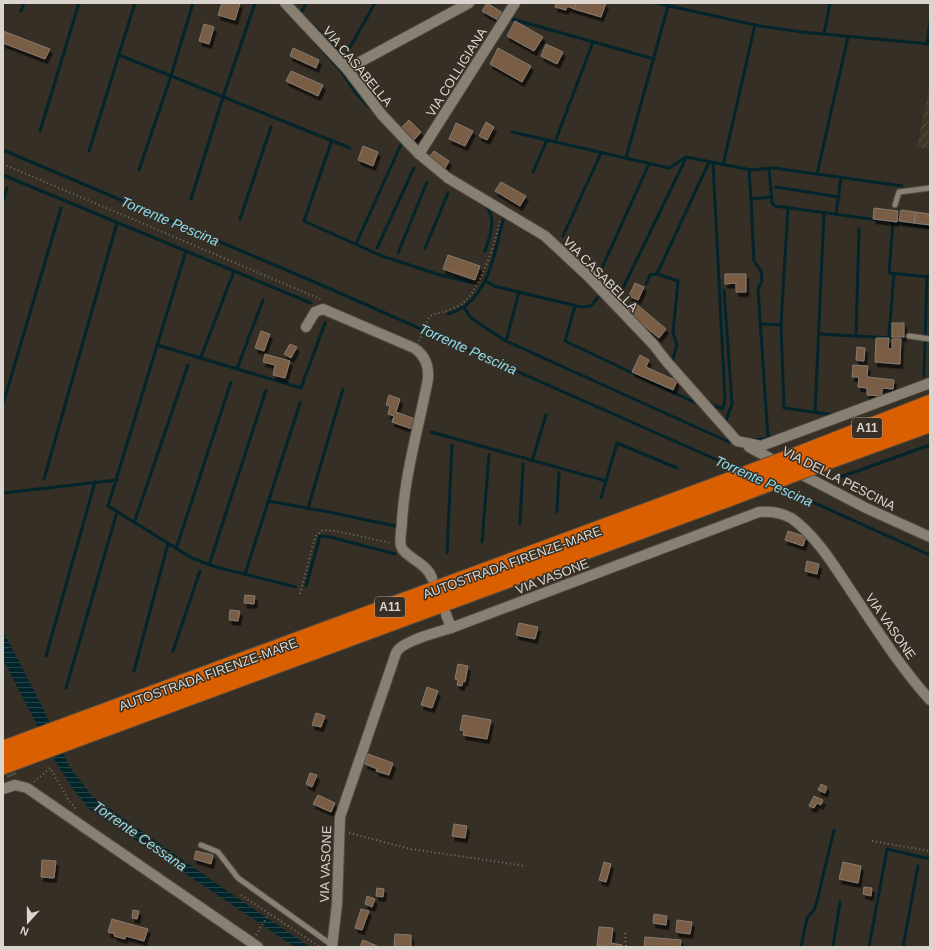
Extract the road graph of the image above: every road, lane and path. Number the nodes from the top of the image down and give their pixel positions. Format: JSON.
{"nodes":[{"id":1,"x":285,"y":3,"type":"edge"},
{"id":2,"x":469,"y":3,"type":"edge"},
{"id":3,"x":515,"y":3,"type":"edge"},
{"id":4,"x":347,"y":69,"type":"junction"},
{"id":5,"x":419,"y":154,"type":"junction"},
{"id":6,"x":3,"y":164,"type":"edge"},
{"id":7,"x":930,"y":188,"type":"edge"},
{"id":8,"x":895,"y":205,"type":"dead end"},
{"id":9,"x":500,"y":208,"type":"junction"},
{"id":10,"x":322,"y":300,"type":"dead end"},
{"id":11,"x":306,"y":327,"type":"dead end"},
{"id":12,"x":909,"y":336,"type":"dead end"},
{"id":13,"x":930,"y":339,"type":"edge"},
{"id":14,"x":419,"y":340,"type":"dead end"},
{"id":15,"x":930,"y":383,"type":"edge"},
{"id":16,"x":930,"y":404,"type":"edge"},
{"id":17,"x":930,"y":423,"type":"edge"},
{"id":18,"x":737,"y":440,"type":"junction"},
{"id":19,"x":809,"y":459,"type":"junction"},
{"id":20,"x":930,"y":537,"type":"edge"},
{"id":21,"x":401,"y":545,"type":"junction"},
{"id":22,"x":432,"y":578,"type":"dead end"},
{"id":23,"x":300,"y":594,"type":"dead end"},
{"id":24,"x":446,"y":614,"type":"dead end"},
{"id":25,"x":451,"y":628,"type":"junction"},
{"id":26,"x":930,"y":700,"type":"edge"},
{"id":27,"x":43,"y":743,"type":"junction"},
{"id":28,"x":3,"y":750,"type":"edge"},
{"id":29,"x":10,"y":775,"type":"edge"},
{"id":30,"x":3,"y":789,"type":"edge"},
{"id":31,"x":338,"y":830,"type":"junction"},
{"id":32,"x":872,"y":841,"type":"dead end"},
{"id":33,"x":201,"y":845,"type":"dead end"},
{"id":34,"x":930,"y":852,"type":"edge"},
{"id":35,"x":526,"y":866,"type":"dead end"},
{"id":36,"x":240,"y":895,"type":"dead end"},
{"id":37,"x":269,"y":914,"type":"junction"},
{"id":38,"x":625,"y":933,"type":"dead end"},
{"id":39,"x":256,"y":942,"type":"edge"},
{"id":40,"x":332,"y":946,"type":"edge"},
{"id":41,"x":320,"y":947,"type":"edge"},
{"id":42,"x":626,"y":947,"type":"edge"}],
"edges":[{"from":1,"to":4,"type":"street","name":"VIA CASABELLA"},
{"from":2,"to":4,"type":"street"},
{"from":3,"to":5,"type":"street","name":"VIA COLLIGIANA"},
{"from":4,"to":5,"type":"street","name":"VIA CASABELLA"},
{"from":5,"to":9,"type":"street","name":"VIA CASABELLA"},
{"from":6,"to":10,"type":"path"},
{"from":7,"to":8,"type":"lane"},
{"from":9,"to":14,"type":"path"},
{"from":9,"to":18,"type":"street","name":"VIA CASABELLA"},
{"from":11,"to":21,"type":"street"},
{"from":12,"to":13,"type":"lane"},
{"from":15,"to":18,"type":"street"},
{"from":16,"to":19,"type":"highway","name":"AUTOSTRADA FIRENZE-MARE","number":"A11"},
{"from":17,"to":19,"type":"highway","name":"AUTOSTRADA FIRENZE-MARE","number":"A11"},
{"from":18,"to":20,"type":"street","name":"VIA DELLA PESCINA"},
{"from":19,"to":27,"type":"highway","name":"AUTOSTRADA FIRENZE-MARE","number":"A11","bridge":true},
{"from":21,"to":22,"type":"street"},
{"from":21,"to":23,"type":"path"},
{"from":24,"to":25,"type":"street"},
{"from":25,"to":26,"type":"street","name":"VIA VASONE"},
{"from":25,"to":31,"type":"street","name":"VIA VASONE"},
{"from":27,"to":28,"type":"highway","name":"AUTOSTRADA FIRENZE-MARE","number":"A11"},
{"from":27,"to":29,"type":"highway","name":"AUTOSTRADA FIRENZE-MARE","number":"A11"},
{"from":29,"to":30,"type":"street"},
{"from":29,"to":39,"type":"street"},
{"from":31,"to":35,"type":"path"},
{"from":31,"to":40,"type":"street","name":"VIA VASONE"},
{"from":32,"to":34,"type":"path"},
{"from":33,"to":40,"type":"lane"},
{"from":36,"to":37,"type":"path"},
{"from":37,"to":39,"type":"path"},
{"from":37,"to":41,"type":"path"},
{"from":38,"to":42,"type":"path"}]}
